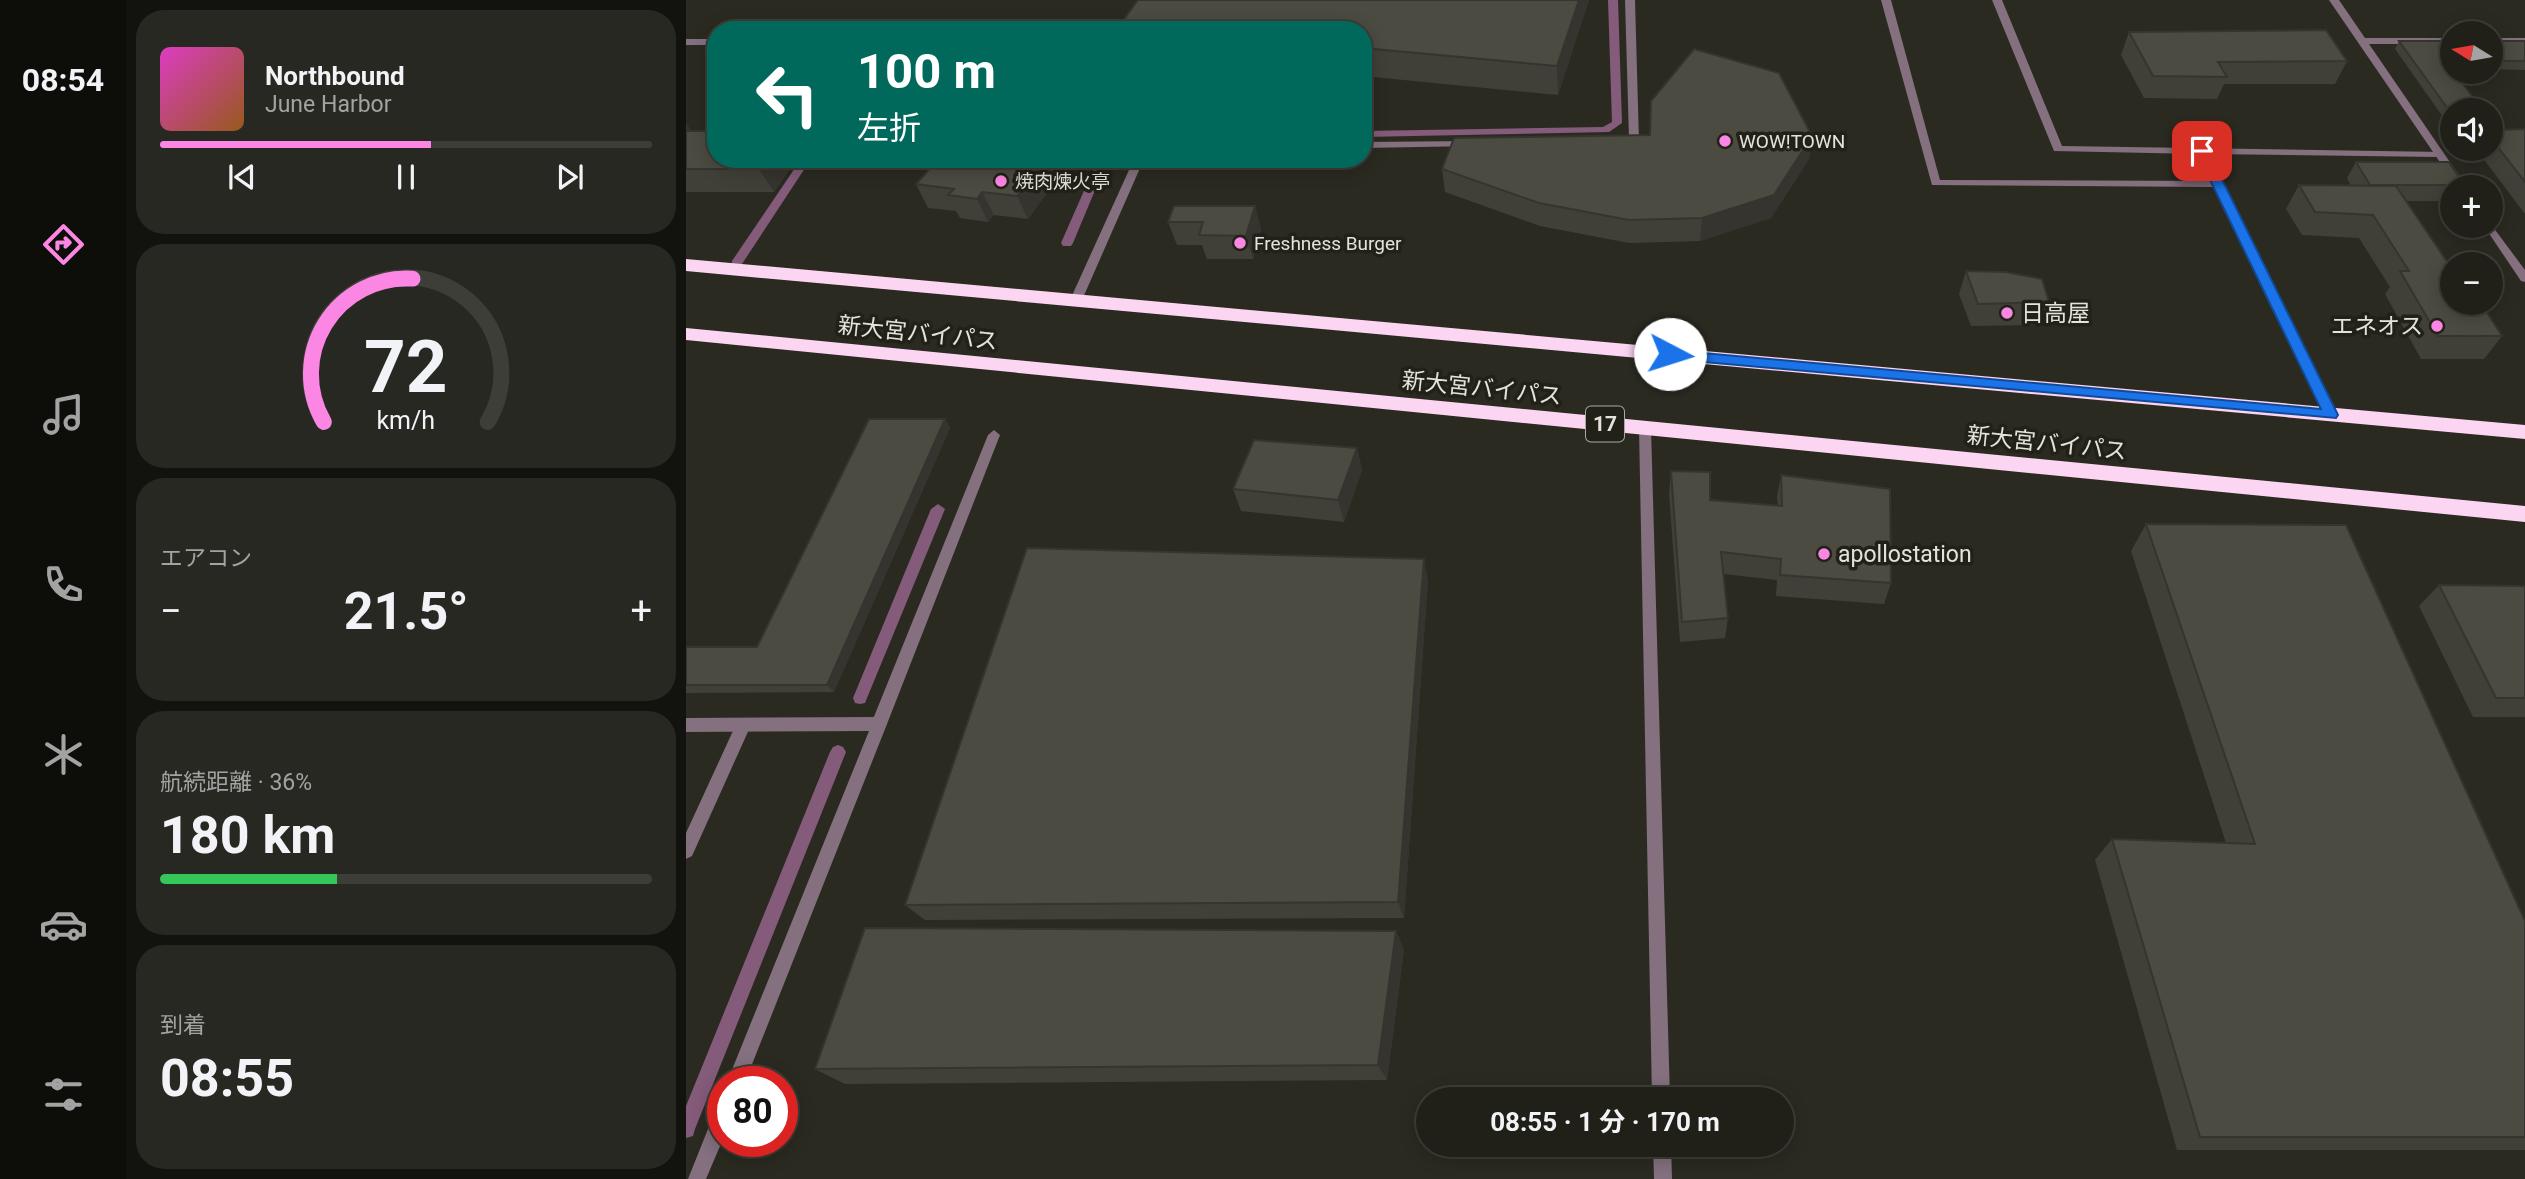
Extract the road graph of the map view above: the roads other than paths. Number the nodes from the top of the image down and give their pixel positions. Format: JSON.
{"nodes":[{"id":1,"x":1630,"y":0,"type":"edge"},
{"id":2,"x":1886,"y":0,"type":"edge"},
{"id":3,"x":1997,"y":0,"type":"edge"},
{"id":4,"x":2334,"y":0,"type":"edge"},
{"id":5,"x":2362,"y":41,"type":"junction"},
{"id":6,"x":2440,"y":41,"type":"edge"},
{"id":7,"x":2503,"y":41,"type":"edge"},
{"id":8,"x":2525,"y":41,"type":"edge"},
{"id":9,"x":686,"y":42,"type":"edge"},
{"id":10,"x":707,"y":42,"type":"edge"},
{"id":11,"x":1607,"y":142,"type":"edge"},
{"id":12,"x":1485,"y":144,"type":"edge"},
{"id":13,"x":1372,"y":145,"type":"edge"},
{"id":14,"x":2202,"y":151,"type":"junction"},
{"id":15,"x":2439,"y":154,"type":"junction"},
{"id":16,"x":1135,"y":168,"type":"edge"},
{"id":17,"x":2454,"y":175,"type":"edge"},
{"id":18,"x":2218,"y":184,"type":"junction"},
{"id":19,"x":2497,"y":238,"type":"edge"},
{"id":20,"x":686,"y":265,"type":"edge"},
{"id":21,"x":2525,"y":278,"type":"edge"},
{"id":22,"x":1076,"y":300,"type":"junction"},
{"id":23,"x":686,"y":334,"type":"edge"},
{"id":24,"x":2331,"y":415,"type":"junction"},
{"id":25,"x":1645,"y":428,"type":"junction"},
{"id":26,"x":2525,"y":432,"type":"edge"},
{"id":27,"x":994,"y":435,"type":"dead end"},
{"id":28,"x":2525,"y":514,"type":"edge"},
{"id":29,"x":879,"y":724,"type":"junction"},
{"id":30,"x":686,"y":725,"type":"edge"},
{"id":31,"x":743,"y":725,"type":"junction"},
{"id":32,"x":686,"y":851,"type":"edge"},
{"id":33,"x":742,"y":1066,"type":"edge"},
{"id":34,"x":1661,"y":1087,"type":"edge"},
{"id":35,"x":707,"y":1156,"type":"edge"},
{"id":36,"x":1662,"y":1157,"type":"edge"},
{"id":37,"x":698,"y":1179,"type":"edge"},
{"id":38,"x":1663,"y":1179,"type":"edge"}],
"edges":[{"from":1,"to":11,"type":"street"},
{"from":2,"to":18,"type":"street"},
{"from":3,"to":14,"type":"street"},
{"from":4,"to":5,"type":"street"},
{"from":5,"to":6,"type":"street"},
{"from":5,"to":15,"type":"street"},
{"from":7,"to":8,"type":"street"},
{"from":9,"to":10,"type":"street"},
{"from":12,"to":13,"type":"street"},
{"from":14,"to":15,"type":"street"},
{"from":14,"to":18,"type":"street"},
{"from":15,"to":17,"type":"street"},
{"from":16,"to":22,"type":"street"},
{"from":18,"to":24,"type":"street"},
{"from":19,"to":21,"type":"street"},
{"from":20,"to":22,"type":"highway","name":"新大宮バイパス"},
{"from":22,"to":24,"type":"highway","name":"新大宮バイパス"},
{"from":23,"to":25,"type":"highway","name":"新大宮バイパス","number":"17"},
{"from":24,"to":26,"type":"highway","name":"新大宮バイパス"},
{"from":25,"to":28,"type":"highway","name":"新大宮バイパス","number":"17"},
{"from":25,"to":34,"type":"street"},
{"from":27,"to":29,"type":"street"},
{"from":29,"to":31,"type":"street"},
{"from":29,"to":33,"type":"street"},
{"from":30,"to":31,"type":"street"},
{"from":31,"to":32,"type":"street"},
{"from":35,"to":37,"type":"street"},
{"from":36,"to":38,"type":"street"}]}
